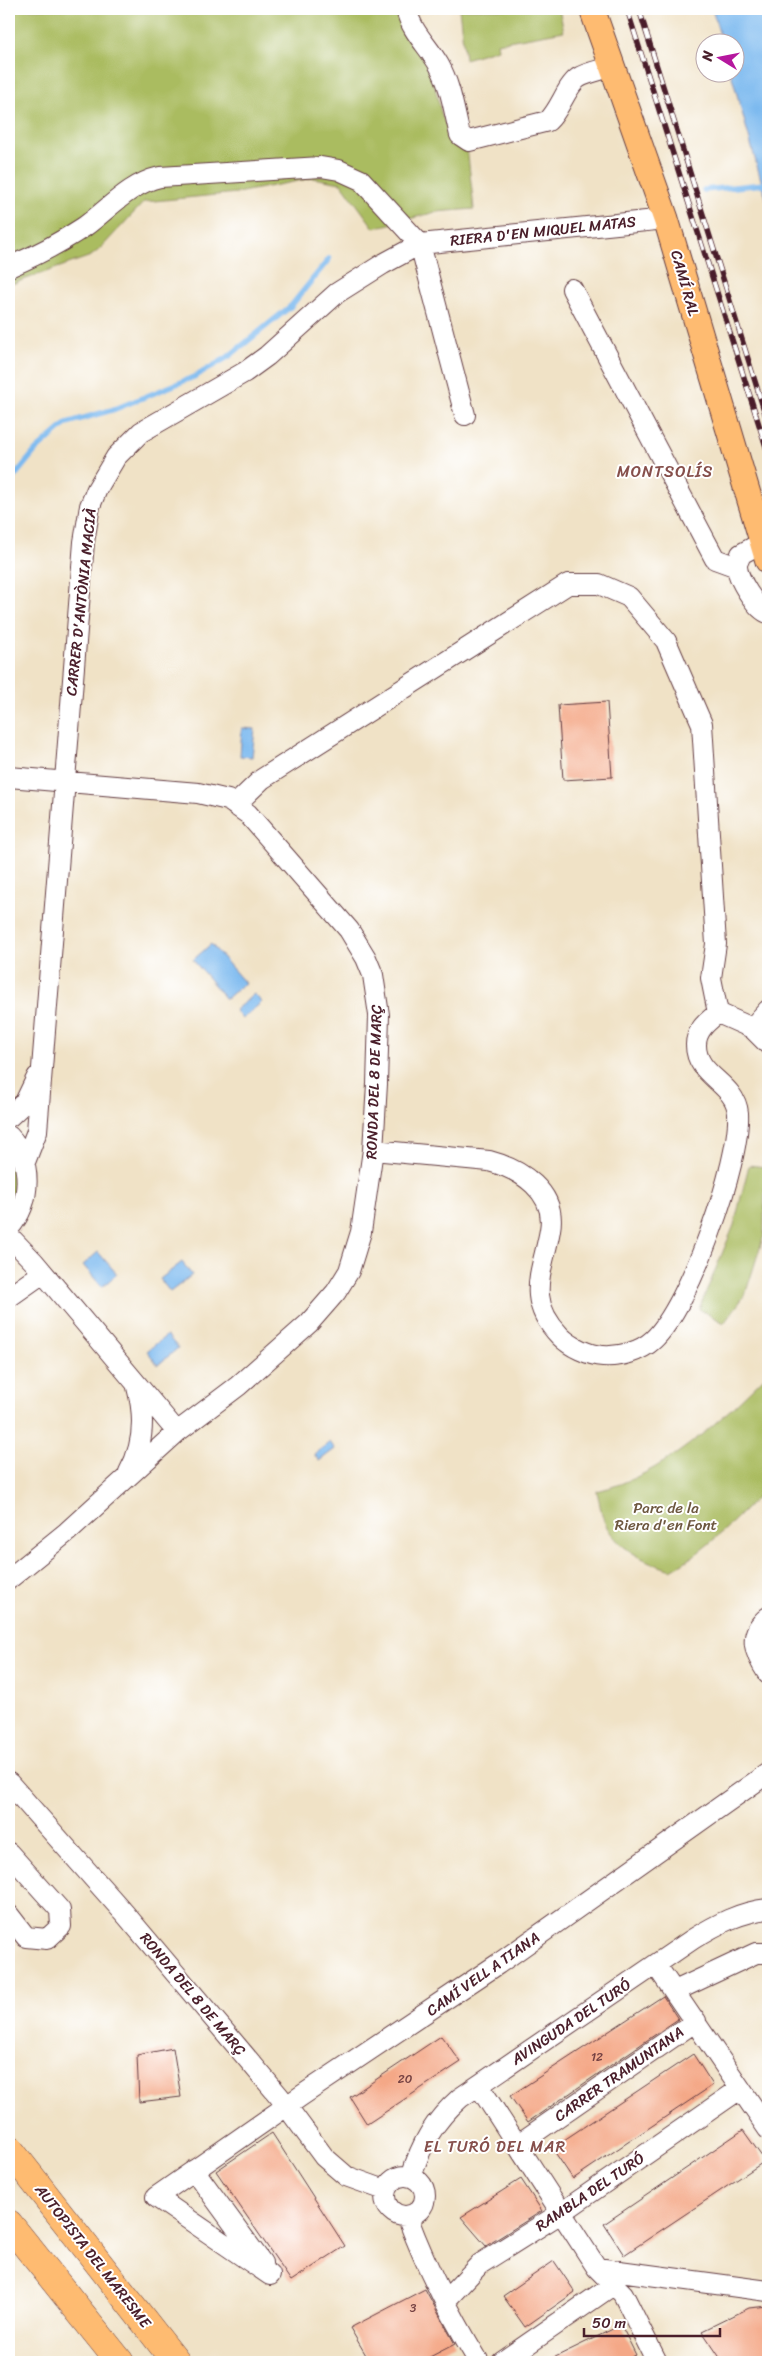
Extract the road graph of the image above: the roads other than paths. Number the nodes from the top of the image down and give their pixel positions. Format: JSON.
{"nodes":[{"id":1,"x":406,"y":9,"type":"edge"},
{"id":2,"x":592,"y":9,"type":"edge"},
{"id":3,"x":612,"y":66,"type":"junction"},
{"id":4,"x":666,"y":219,"type":"junction"},
{"id":5,"x":420,"y":244,"type":"junction"},
{"id":6,"x":9,"y":267,"type":"edge"},
{"id":7,"x":572,"y":289,"type":"dead end"},
{"id":8,"x":465,"y":415,"type":"dead end"},
{"id":9,"x":765,"y":551,"type":"edge"},
{"id":10,"x":737,"y":567,"type":"junction"},
{"id":11,"x":768,"y":613,"type":"edge"},
{"id":12,"x":9,"y":777,"type":"edge"},
{"id":13,"x":65,"y":782,"type":"junction"},
{"id":14,"x":235,"y":805,"type":"junction"},
{"id":15,"x":768,"y":1010,"type":"edge"},
{"id":16,"x":718,"y":1013,"type":"junction"},
{"id":17,"x":752,"y":1028,"type":"junction"},
{"id":18,"x":768,"y":1044,"type":"edge"},
{"id":19,"x":42,"y":1066,"type":"junction"},
{"id":20,"x":9,"y":1116,"type":"edge"},
{"id":21,"x":9,"y":1136,"type":"edge"},
{"id":22,"x":372,"y":1150,"type":"junction"},
{"id":23,"x":25,"y":1162,"type":"junction"},
{"id":24,"x":10,"y":1240,"type":"edge"},
{"id":25,"x":43,"y":1273,"type":"junction"},
{"id":26,"x":9,"y":1297,"type":"edge"},
{"id":27,"x":137,"y":1385,"type":"junction"},
{"id":28,"x":177,"y":1432,"type":"junction"},
{"id":29,"x":126,"y":1479,"type":"junction"},
{"id":30,"x":9,"y":1579,"type":"edge"},
{"id":31,"x":768,"y":1617,"type":"edge"},
{"id":32,"x":768,"y":1674,"type":"edge"},
{"id":33,"x":768,"y":1773,"type":"edge"},
{"id":34,"x":9,"y":1783,"type":"edge"},
{"id":35,"x":9,"y":1853,"type":"edge"},
{"id":36,"x":768,"y":1908,"type":"edge"},
{"id":37,"x":9,"y":1915,"type":"edge"},
{"id":38,"x":768,"y":1953,"type":"edge"},
{"id":39,"x":656,"y":1965,"type":"junction"},
{"id":40,"x":675,"y":1991,"type":"junction"},
{"id":41,"x":696,"y":2021,"type":"junction"},
{"id":42,"x":479,"y":2086,"type":"junction"},
{"id":43,"x":740,"y":2089,"type":"junction"},
{"id":44,"x":286,"y":2107,"type":"junction"},
{"id":45,"x":768,"y":2130,"type":"edge"},
{"id":46,"x":517,"y":2145,"type":"junction"},
{"id":47,"x":9,"y":2150,"type":"edge"},
{"id":48,"x":194,"y":2170,"type":"junction"},
{"id":49,"x":411,"y":2176,"type":"junction"},
{"id":50,"x":386,"y":2190,"type":"junction"},
{"id":51,"x":561,"y":2213,"type":"junction"},
{"id":52,"x":408,"y":2216,"type":"junction"},
{"id":53,"x":9,"y":2224,"type":"edge"},
{"id":54,"x":597,"y":2268,"type":"junction"},
{"id":55,"x":613,"y":2285,"type":"junction"},
{"id":56,"x":768,"y":2291,"type":"edge"},
{"id":57,"x":445,"y":2301,"type":"junction"},
{"id":58,"x":120,"y":2362,"type":"edge"},
{"id":59,"x":176,"y":2362,"type":"edge"},
{"id":60,"x":479,"y":2362,"type":"edge"},
{"id":61,"x":502,"y":2362,"type":"edge"},
{"id":62,"x":657,"y":2362,"type":"edge"}],
"edges":[{"from":1,"to":3,"type":"street"},
{"from":2,"to":3,"type":"main road","name":"CAMÍ RAL"},
{"from":3,"to":4,"type":"main road","name":"CAMÍ RAL"},
{"from":4,"to":5,"type":"street","name":"RIERA D'EN MIQUEL MATAS"},
{"from":4,"to":9,"type":"main road","name":"CAMÍ RAL"},
{"from":5,"to":6,"type":"street"},
{"from":5,"to":8,"type":"street"},
{"from":5,"to":13,"type":"street","name":"CARRER D'ANTÒNIA MACIÀ"},
{"from":7,"to":10,"type":"street"},
{"from":9,"to":10,"type":"street"},
{"from":10,"to":11,"type":"street"},
{"from":12,"to":13,"type":"street","name":"RONDA DEL 8 DE MARÇ"},
{"from":13,"to":14,"type":"street","name":"RONDA DEL 8 DE MARÇ"},
{"from":13,"to":19,"type":"street","name":"CARRER D'ANTÒNIA MACIÀ"},
{"from":14,"to":16,"type":"street"},
{"from":14,"to":22,"type":"street","name":"RONDA DEL 8 DE MARÇ"},
{"from":15,"to":17,"type":"street"},
{"from":16,"to":17,"type":"street"},
{"from":16,"to":22,"type":"street"},
{"from":17,"to":18,"type":"street"},
{"from":19,"to":20,"type":"street","name":"CARRER D'ANTÒNIA MACIÀ"},
{"from":19,"to":23,"type":"street","name":"CARRER D'ANTÒNIA MACIÀ"},
{"from":21,"to":23,"type":"street"},
{"from":22,"to":28,"type":"street","name":"RONDA DEL 8 DE MARÇ"},
{"from":23,"to":24,"type":"street"},
{"from":24,"to":25,"type":"street"},
{"from":25,"to":26,"type":"street"},
{"from":25,"to":27,"type":"street"},
{"from":27,"to":28,"type":"street"},
{"from":27,"to":29,"type":"street","name":"RONDA DEL 8 DE MARÇ"},
{"from":28,"to":29,"type":"street","name":"RONDA DEL 8 DE MARÇ"},
{"from":29,"to":30,"type":"street","name":"RONDA DEL 8 DE MARÇ"},
{"from":31,"to":32,"type":"street"},
{"from":33,"to":44,"type":"street","name":"CAMÍ VELL A TIANA"},
{"from":34,"to":44,"type":"street","name":"RONDA DEL 8 DE MARÇ"},
{"from":35,"to":37,"type":"street"},
{"from":36,"to":39,"type":"street","name":"AVINGUDA DEL TURÓ"},
{"from":38,"to":40,"type":"street"},
{"from":39,"to":40,"type":"street"},
{"from":39,"to":42,"type":"street","name":"AVINGUDA DEL TURÓ"},
{"from":40,"to":41,"type":"street"},
{"from":41,"to":43,"type":"street"},
{"from":41,"to":46,"type":"street","name":"CARRER TRAMUNTANA"},
{"from":42,"to":46,"type":"street"},
{"from":42,"to":49,"type":"street","name":"AVINGUDA DEL TURÓ"},
{"from":43,"to":45,"type":"street"},
{"from":43,"to":51,"type":"street","name":"RAMBLA DEL TURÓ"},
{"from":44,"to":48,"type":"street","name":"CAMÍ VELL A TIANA"},
{"from":44,"to":50,"type":"street","name":"RONDA DEL 8 DE MARÇ"},
{"from":46,"to":51,"type":"street"},
{"from":47,"to":59,"type":"highway","name":"AUTOPISTA DEL MARESME"},
{"from":48,"to":48,"type":"street","name":"CAMÍ VELL A TIANA"},
{"from":49,"to":50,"type":"street"},
{"from":49,"to":52,"type":"street"},
{"from":50,"to":52,"type":"street"},
{"from":51,"to":54,"type":"street"},
{"from":51,"to":57,"type":"street","name":"RAMBLA DEL TURÓ"},
{"from":52,"to":57,"type":"street"},
{"from":53,"to":58,"type":"highway"},
{"from":54,"to":55,"type":"street"},
{"from":54,"to":56,"type":"street"},
{"from":55,"to":61,"type":"street"},
{"from":55,"to":62,"type":"street"},
{"from":57,"to":60,"type":"street"}]}
